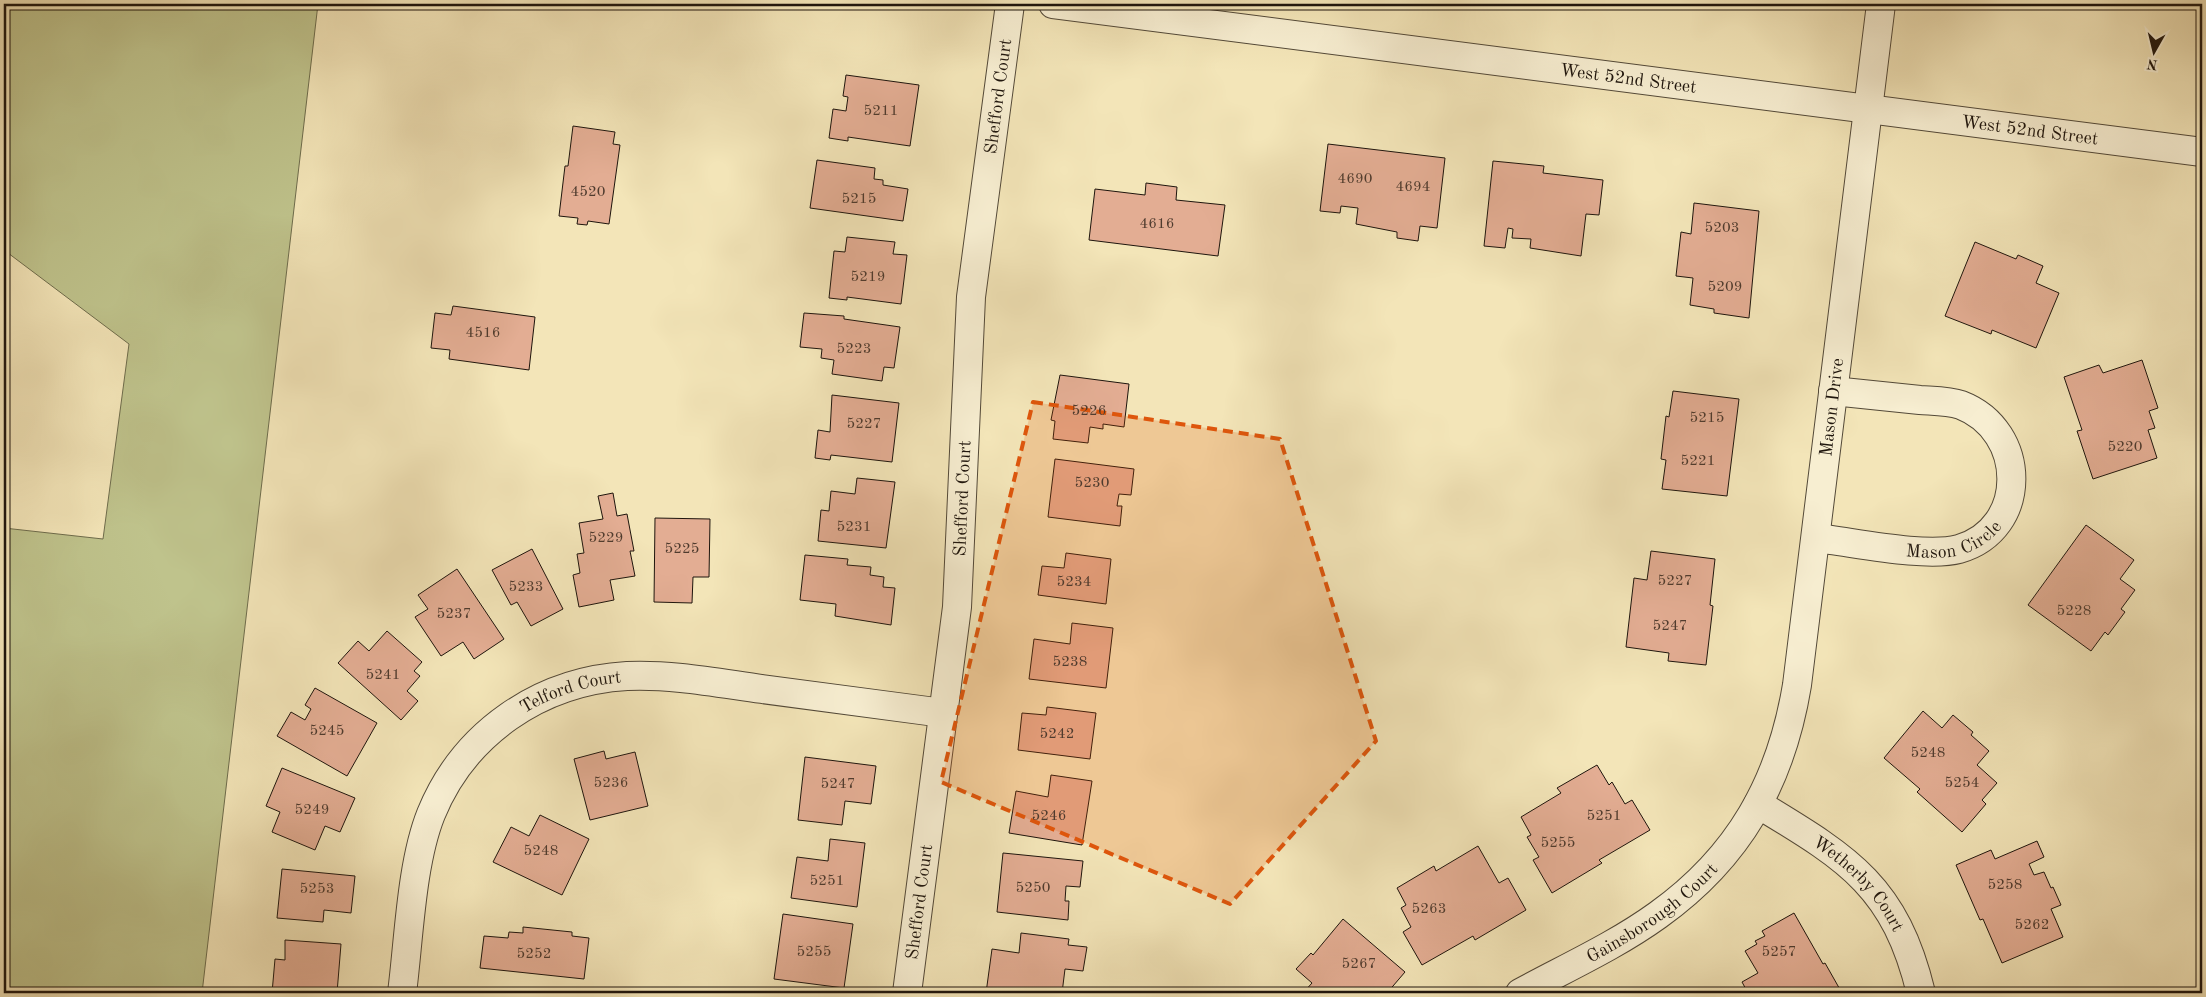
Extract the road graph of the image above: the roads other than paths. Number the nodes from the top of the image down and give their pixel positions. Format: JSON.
{"nodes":[{"id":1,"x":1010,"y":4,"type":"edge"},
{"id":2,"x":1053,"y":4,"type":"edge"},
{"id":3,"x":1881,"y":4,"type":"edge"},
{"id":4,"x":1868,"y":109,"type":"junction"},
{"id":5,"x":2202,"y":152,"type":"edge"},
{"id":6,"x":1833,"y":391,"type":"junction"},
{"id":7,"x":1816,"y":538,"type":"junction"},
{"id":8,"x":942,"y":712,"type":"junction"},
{"id":9,"x":1758,"y":804,"type":"junction"},
{"id":10,"x":402,"y":993,"type":"edge"},
{"id":11,"x":907,"y":993,"type":"edge"},
{"id":12,"x":1520,"y":993,"type":"edge"},
{"id":13,"x":1921,"y":993,"type":"edge"}],
"edges":[{"from":1,"to":8,"type":"street","name":"Shefford Court"},
{"from":2,"to":4,"type":"street","name":"West 52nd Street"},
{"from":3,"to":4,"type":"street","name":"Mason Drive"},
{"from":4,"to":5,"type":"street","name":"West 52nd Street"},
{"from":4,"to":6,"type":"street","name":"Mason Drive"},
{"from":6,"to":7,"type":"street","name":"Mason Drive"},
{"from":6,"to":7,"type":"street","name":"Mason Circle"},
{"from":7,"to":9,"type":"street","name":"Mason Drive"},
{"from":8,"to":10,"type":"street","name":"Telford Court"},
{"from":8,"to":11,"type":"street","name":"Shefford Court"},
{"from":9,"to":12,"type":"street","name":"Gainsborough Court"},
{"from":9,"to":13,"type":"street","name":"Wetherby Court"}]}
